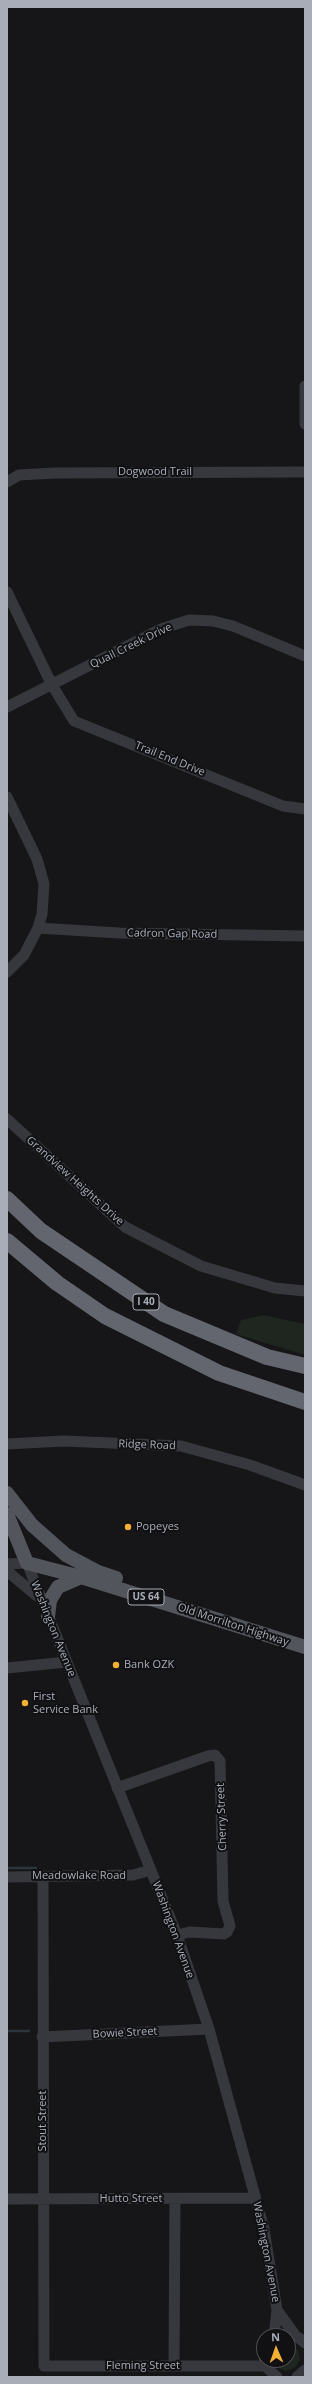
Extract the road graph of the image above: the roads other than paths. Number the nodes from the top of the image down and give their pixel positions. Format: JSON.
{"nodes":[{"id":1,"x":305,"y":386,"type":"edge"},
{"id":2,"x":305,"y":424,"type":"edge"},
{"id":3,"x":305,"y":472,"type":"edge"},
{"id":4,"x":7,"y":482,"type":"edge"},
{"id":5,"x":7,"y":592,"type":"edge"},
{"id":6,"x":305,"y":656,"type":"edge"},
{"id":7,"x":52,"y":685,"type":"junction"},
{"id":8,"x":7,"y":707,"type":"edge"},
{"id":9,"x":7,"y":797,"type":"edge"},
{"id":10,"x":305,"y":809,"type":"edge"},
{"id":11,"x":38,"y":928,"type":"junction"},
{"id":12,"x":305,"y":936,"type":"edge"},
{"id":13,"x":7,"y":972,"type":"edge"},
{"id":14,"x":7,"y":1119,"type":"edge"},
{"id":15,"x":7,"y":1199,"type":"edge"},
{"id":16,"x":7,"y":1241,"type":"edge"},
{"id":17,"x":305,"y":1290,"type":"edge"},
{"id":18,"x":305,"y":1366,"type":"edge"},
{"id":19,"x":305,"y":1402,"type":"edge"},
{"id":20,"x":7,"y":1444,"type":"edge"},
{"id":21,"x":305,"y":1485,"type":"edge"},
{"id":22,"x":7,"y":1493,"type":"edge"},
{"id":23,"x":7,"y":1514,"type":"edge"},
{"id":24,"x":27,"y":1563,"type":"junction"},
{"id":25,"x":7,"y":1564,"type":"edge"},
{"id":26,"x":7,"y":1572,"type":"edge"},
{"id":27,"x":81,"y":1577,"type":"junction"},
{"id":28,"x":42,"y":1603,"type":"junction"},
{"id":29,"x":48,"y":1617,"type":"junction"},
{"id":30,"x":211,"y":1618,"type":"junction"},
{"id":31,"x":305,"y":1647,"type":"edge"},
{"id":32,"x":68,"y":1664,"type":"junction"},
{"id":33,"x":7,"y":1668,"type":"edge"},
{"id":34,"x":117,"y":1788,"type":"junction"},
{"id":35,"x":150,"y":1870,"type":"junction"},
{"id":36,"x":43,"y":1876,"type":"junction"},
{"id":37,"x":7,"y":1877,"type":"edge"},
{"id":38,"x":177,"y":1935,"type":"junction"},
{"id":39,"x":209,"y":2029,"type":"junction"},
{"id":40,"x":42,"y":2037,"type":"junction"},
{"id":41,"x":255,"y":2198,"type":"junction"},
{"id":42,"x":7,"y":2199,"type":"edge"},
{"id":43,"x":175,"y":2199,"type":"junction"},
{"id":44,"x":43,"y":2200,"type":"junction"},
{"id":45,"x":277,"y":2310,"type":"junction"},
{"id":46,"x":275,"y":2328,"type":"edge"},
{"id":47,"x":289,"y":2328,"type":"edge"},
{"id":48,"x":296,"y":2337,"type":"edge"},
{"id":49,"x":305,"y":2343,"type":"edge"},
{"id":50,"x":256,"y":2360,"type":"edge"},
{"id":51,"x":44,"y":2366,"type":"joint"},
{"id":52,"x":174,"y":2366,"type":"junction"},
{"id":53,"x":242,"y":2366,"type":"junction"},
{"id":54,"x":269,"y":2372,"type":"edge"},
{"id":55,"x":253,"y":2377,"type":"edge"},
{"id":56,"x":256,"y":2377,"type":"edge"}],
"edges":[{"from":1,"to":2,"type":"street"},
{"from":3,"to":4,"type":"street","name":"Dogwood Trail"},
{"from":5,"to":7,"type":"street"},
{"from":6,"to":7,"type":"street","name":"Quail Creek Drive"},
{"from":7,"to":8,"type":"street","name":"Quail Creek Drive"},
{"from":7,"to":10,"type":"street","name":"Trail End Drive"},
{"from":9,"to":11,"type":"street"},
{"from":11,"to":12,"type":"street","name":"Cadron Gap Road"},
{"from":11,"to":13,"type":"street"},
{"from":14,"to":17,"type":"street","name":"Grandview Heights Drive"},
{"from":15,"to":18,"type":"highway","number":"I 40"},
{"from":16,"to":19,"type":"highway"},
{"from":20,"to":21,"type":"street","name":"Ridge Road"},
{"from":22,"to":30,"type":"main road"},
{"from":23,"to":24,"type":"main road"},
{"from":24,"to":25,"type":"street"},
{"from":24,"to":27,"type":"main road","name":"Old Morrilton Highway","number":"US 64"},
{"from":24,"to":28,"type":"street","name":"Washington Avenue"},
{"from":26,"to":28,"type":"street"},
{"from":27,"to":29,"type":"main road"},
{"from":27,"to":30,"type":"main road","name":"Old Morrilton Highway","number":"US 64"},
{"from":28,"to":29,"type":"street","name":"Washington Avenue"},
{"from":29,"to":32,"type":"street","name":"Washington Avenue"},
{"from":30,"to":31,"type":"main road","name":"Old Morrilton Highway","number":"US 64"},
{"from":32,"to":33,"type":"street"},
{"from":32,"to":34,"type":"street","name":"Washington Avenue"},
{"from":34,"to":35,"type":"street","name":"Washington Avenue"},
{"from":34,"to":38,"type":"street","name":"Cherry Street"},
{"from":35,"to":36,"type":"street","name":"Meadowlake Road"},
{"from":35,"to":38,"type":"street","name":"Washington Avenue"},
{"from":36,"to":37,"type":"street","name":"Meadowlake Road"},
{"from":36,"to":40,"type":"street","name":"Stout Street"},
{"from":38,"to":39,"type":"street","name":"Washington Avenue"},
{"from":39,"to":40,"type":"street","name":"Bowie Street"},
{"from":39,"to":41,"type":"street","name":"Washington Avenue"},
{"from":40,"to":44,"type":"street","name":"Stout Street"},
{"from":41,"to":43,"type":"street","name":"Hutto Street"},
{"from":41,"to":45,"type":"street","name":"Washington Avenue"},
{"from":42,"to":44,"type":"street","name":"Hutto Street"},
{"from":43,"to":44,"type":"street","name":"Hutto Street"},
{"from":43,"to":52,"type":"street"},
{"from":44,"to":51,"type":"street","name":"Stout Street"},
{"from":45,"to":46,"type":"street","name":"Washington Avenue"},
{"from":45,"to":47,"type":"street","name":"Washington Avenue"},
{"from":48,"to":49,"type":"street"},
{"from":50,"to":53,"type":"street","name":"Fleming Street"},
{"from":51,"to":52,"type":"street","name":"Fleming Street"},
{"from":52,"to":53,"type":"street","name":"Fleming Street"},
{"from":53,"to":54,"type":"street","name":"Fleming Street"},
{"from":53,"to":55,"type":"street"},
{"from":54,"to":56,"type":"street"}]}
